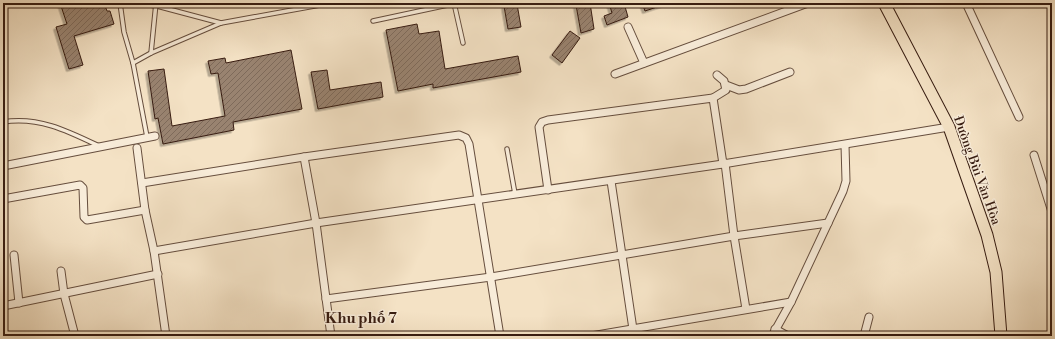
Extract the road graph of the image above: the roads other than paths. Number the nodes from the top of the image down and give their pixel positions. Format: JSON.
{"nodes":[{"id":1,"x":120,"y":3,"type":"edge"},
{"id":2,"x":133,"y":3,"type":"edge"},
{"id":3,"x":331,"y":3,"type":"edge"},
{"id":4,"x":455,"y":3,"type":"edge"},
{"id":5,"x":808,"y":3,"type":"edge"},
{"id":6,"x":884,"y":3,"type":"edge"},
{"id":7,"x":966,"y":3,"type":"edge"},
{"id":8,"x":156,"y":4,"type":"edge"},
{"id":9,"x":373,"y":21,"type":"dead end"},
{"id":10,"x":221,"y":23,"type":"junction"},
{"id":11,"x":628,"y":27,"type":"dead end"},
{"id":12,"x":463,"y":43,"type":"dead end"},
{"id":13,"x":151,"y":53,"type":"junction"},
{"id":14,"x":133,"y":63,"type":"junction"},
{"id":15,"x":644,"y":63,"type":"junction"},
{"id":16,"x":790,"y":72,"type":"dead end"},
{"id":17,"x":615,"y":74,"type":"dead end"},
{"id":18,"x":717,"y":75,"type":"dead end"},
{"id":19,"x":726,"y":85,"type":"junction"},
{"id":20,"x":713,"y":98,"type":"junction"},
{"id":21,"x":1019,"y":117,"type":"dead end"},
{"id":22,"x":3,"y":122,"type":"edge"},
{"id":23,"x":949,"y":127,"type":"junction"},
{"id":24,"x":155,"y":136,"type":"dead end"},
{"id":25,"x":147,"y":138,"type":"junction"},
{"id":26,"x":845,"y":145,"type":"junction"},
{"id":27,"x":100,"y":147,"type":"junction"},
{"id":28,"x":138,"y":148,"type":"dead end"},
{"id":29,"x":507,"y":150,"type":"dead end"},
{"id":30,"x":1034,"y":155,"type":"dead end"},
{"id":31,"x":304,"y":157,"type":"junction"},
{"id":32,"x":724,"y":164,"type":"junction"},
{"id":33,"x":3,"y":166,"type":"edge"},
{"id":34,"x":611,"y":181,"type":"junction"},
{"id":35,"x":142,"y":183,"type":"junction"},
{"id":36,"x":548,"y":190,"type":"junction"},
{"id":37,"x":515,"y":195,"type":"junction"},
{"id":38,"x":3,"y":199,"type":"edge"},
{"id":39,"x":477,"y":201,"type":"junction"},
{"id":40,"x":145,"y":210,"type":"junction"},
{"id":41,"x":1052,"y":212,"type":"edge"},
{"id":42,"x":316,"y":223,"type":"junction"},
{"id":43,"x":828,"y":223,"type":"junction"},
{"id":44,"x":734,"y":236,"type":"junction"},
{"id":45,"x":154,"y":251,"type":"junction"},
{"id":46,"x":14,"y":255,"type":"dead end"},
{"id":47,"x":621,"y":255,"type":"junction"},
{"id":48,"x":61,"y":271,"type":"dead end"},
{"id":49,"x":158,"y":274,"type":"junction"},
{"id":50,"x":490,"y":277,"type":"junction"},
{"id":51,"x":64,"y":294,"type":"junction"},
{"id":52,"x":326,"y":299,"type":"junction"},
{"id":53,"x":791,"y":302,"type":"junction"},
{"id":54,"x":19,"y":303,"type":"junction"},
{"id":55,"x":3,"y":306,"type":"edge"},
{"id":56,"x":746,"y":309,"type":"junction"},
{"id":57,"x":869,"y":317,"type":"dead end"},
{"id":58,"x":634,"y":332,"type":"edge"},
{"id":59,"x":774,"y":333,"type":"edge"},
{"id":60,"x":75,"y":336,"type":"edge"},
{"id":61,"x":166,"y":336,"type":"edge"},
{"id":62,"x":331,"y":336,"type":"edge"},
{"id":63,"x":500,"y":336,"type":"edge"},
{"id":64,"x":591,"y":336,"type":"edge"},
{"id":65,"x":788,"y":336,"type":"edge"},
{"id":66,"x":864,"y":336,"type":"edge"},
{"id":67,"x":1001,"y":336,"type":"edge"}],
"edges":[{"from":1,"to":14,"type":"lane"},
{"from":2,"to":8,"type":"lane"},
{"from":3,"to":10,"type":"lane"},
{"from":4,"to":9,"type":"lane"},
{"from":4,"to":12,"type":"lane"},
{"from":5,"to":15,"type":"street"},
{"from":6,"to":23,"type":"main road","name":"Đường Bùi Văn Hòa"},
{"from":7,"to":21,"type":"street"},
{"from":8,"to":10,"type":"lane"},
{"from":8,"to":13,"type":"lane"},
{"from":10,"to":13,"type":"lane"},
{"from":11,"to":15,"type":"street"},
{"from":13,"to":14,"type":"lane"},
{"from":14,"to":25,"type":"lane"},
{"from":15,"to":17,"type":"street"},
{"from":16,"to":19,"type":"street"},
{"from":18,"to":19,"type":"street"},
{"from":19,"to":20,"type":"street"},
{"from":20,"to":32,"type":"street"},
{"from":20,"to":36,"type":"street"},
{"from":22,"to":27,"type":"lane"},
{"from":23,"to":26,"type":"street"},
{"from":23,"to":67,"type":"main road","name":"Đường Bùi Văn Hòa"},
{"from":24,"to":25,"type":"street"},
{"from":25,"to":27,"type":"street"},
{"from":26,"to":32,"type":"street"},
{"from":26,"to":43,"type":"street"},
{"from":27,"to":33,"type":"street"},
{"from":28,"to":35,"type":"street"},
{"from":29,"to":37,"type":"lane"},
{"from":30,"to":41,"type":"street"},
{"from":31,"to":35,"type":"street"},
{"from":31,"to":39,"type":"street"},
{"from":31,"to":42,"type":"street"},
{"from":32,"to":34,"type":"street"},
{"from":32,"to":44,"type":"street"},
{"from":34,"to":36,"type":"street"},
{"from":34,"to":47,"type":"street"},
{"from":35,"to":40,"type":"street"},
{"from":36,"to":37,"type":"street"},
{"from":37,"to":39,"type":"street"},
{"from":38,"to":40,"type":"street"},
{"from":39,"to":42,"type":"street"},
{"from":39,"to":50,"type":"street"},
{"from":40,"to":45,"type":"street"},
{"from":42,"to":45,"type":"street"},
{"from":42,"to":52,"type":"street"},
{"from":43,"to":44,"type":"street"},
{"from":43,"to":53,"type":"street"},
{"from":44,"to":47,"type":"street"},
{"from":44,"to":56,"type":"street"},
{"from":45,"to":49,"type":"street"},
{"from":46,"to":54,"type":"street"},
{"from":47,"to":50,"type":"street"},
{"from":47,"to":58,"type":"street"},
{"from":48,"to":51,"type":"street"},
{"from":49,"to":51,"type":"street"},
{"from":49,"to":61,"type":"street"},
{"from":50,"to":52,"type":"street"},
{"from":50,"to":63,"type":"street"},
{"from":51,"to":54,"type":"street"},
{"from":51,"to":60,"type":"street"},
{"from":52,"to":62,"type":"street"},
{"from":53,"to":56,"type":"street"},
{"from":53,"to":59,"type":"street"},
{"from":54,"to":55,"type":"street"},
{"from":56,"to":58,"type":"street"},
{"from":57,"to":66,"type":"street"},
{"from":58,"to":64,"type":"street"},
{"from":59,"to":65,"type":"street"}]}
